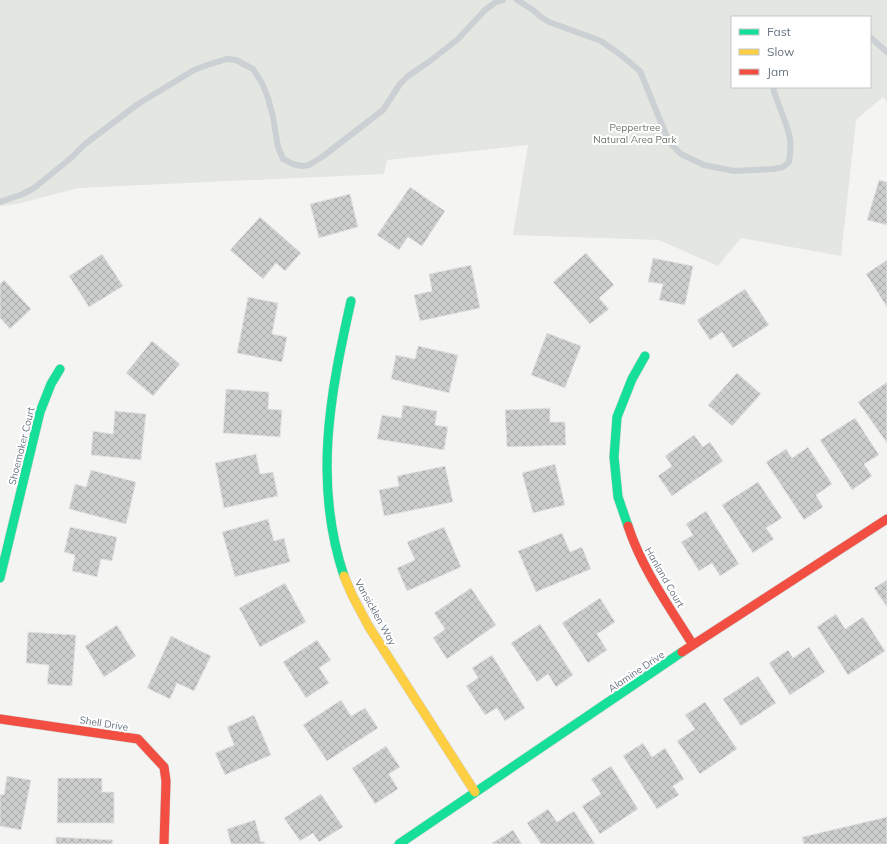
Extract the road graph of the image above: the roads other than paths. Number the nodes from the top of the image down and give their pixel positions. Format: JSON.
{"nodes":[{"id":1,"x":351,"y":301,"type":"dead end"},
{"id":2,"x":645,"y":356,"type":"dead end"},
{"id":3,"x":60,"y":368,"type":"dead end"},
{"id":4,"x":887,"y":519,"type":"edge"},
{"id":5,"x":0,"y":578,"type":"edge"},
{"id":6,"x":694,"y":645,"type":"junction"},
{"id":7,"x":0,"y":719,"type":"edge"},
{"id":8,"x":475,"y":792,"type":"junction"},
{"id":9,"x":164,"y":844,"type":"edge"},
{"id":10,"x":399,"y":844,"type":"edge"}],
"edges":[{"from":1,"to":8,"type":"street","name":"Vansicklen Way"},
{"from":2,"to":6,"type":"street","name":"Hanland Court"},
{"from":3,"to":5,"type":"street","name":"Shoemaker Court"},
{"from":4,"to":6,"type":"street","name":"Alamine Drive"},
{"from":6,"to":8,"type":"street","name":"Alamine Drive"},
{"from":7,"to":9,"type":"street","name":"Shell Drive"},
{"from":8,"to":10,"type":"street","name":"Alamine Drive"}]}
